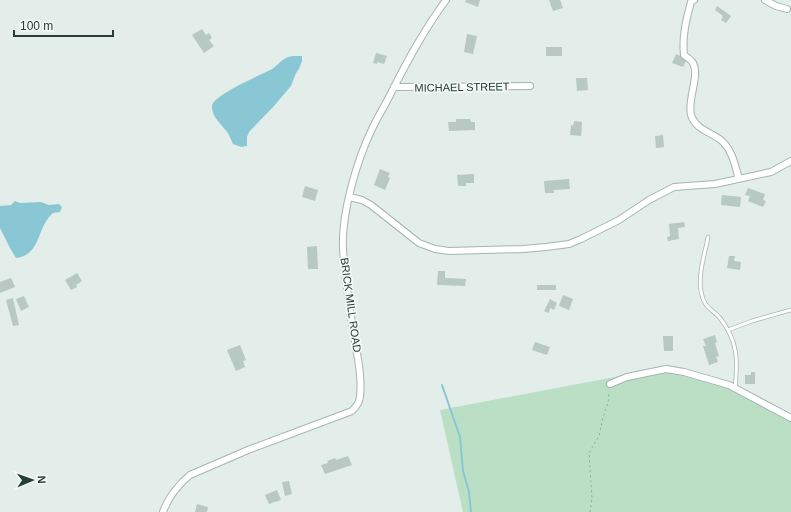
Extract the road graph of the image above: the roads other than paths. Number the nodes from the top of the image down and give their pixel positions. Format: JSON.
{"nodes":[{"id":1,"x":446,"y":0,"type":"edge"},
{"id":2,"x":694,"y":0,"type":"edge"},
{"id":3,"x":765,"y":0,"type":"edge"},
{"id":4,"x":787,"y":9,"type":"dead end"},
{"id":5,"x":530,"y":86,"type":"dead end"},
{"id":6,"x":394,"y":87,"type":"junction"},
{"id":7,"x":791,"y":162,"type":"edge"},
{"id":8,"x":739,"y":179,"type":"junction"},
{"id":9,"x":349,"y":197,"type":"junction"},
{"id":10,"x":708,"y":237,"type":"dead end"},
{"id":11,"x":791,"y":310,"type":"edge"},
{"id":12,"x":728,"y":330,"type":"junction"},
{"id":13,"x":610,"y":384,"type":"road end"},
{"id":14,"x":736,"y":388,"type":"junction"},
{"id":15,"x":791,"y":418,"type":"edge"},
{"id":16,"x":163,"y":512,"type":"edge"}],
"edges":[{"from":1,"to":6,"type":"street","name":"BRICK MILL ROAD"},
{"from":2,"to":8,"type":"street"},
{"from":3,"to":4,"type":"street"},
{"from":5,"to":6,"type":"street","name":"MICHAEL STREET"},
{"from":6,"to":9,"type":"street","name":"BRICK MILL ROAD"},
{"from":7,"to":8,"type":"street"},
{"from":8,"to":9,"type":"street"},
{"from":9,"to":16,"type":"street","name":"BRICK MILL ROAD"},
{"from":10,"to":12,"type":"lane"},
{"from":11,"to":12,"type":"lane"},
{"from":12,"to":14,"type":"lane"},
{"from":13,"to":14,"type":"street"},
{"from":14,"to":15,"type":"street"}]}
